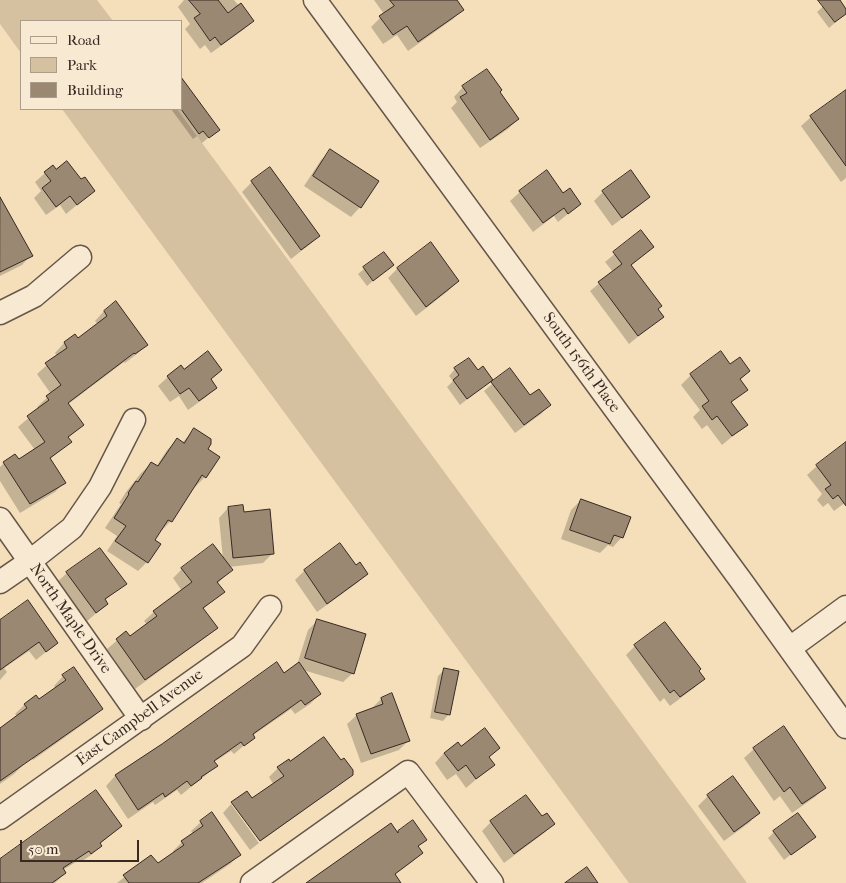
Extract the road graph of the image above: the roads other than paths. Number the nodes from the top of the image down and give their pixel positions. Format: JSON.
{"nodes":[{"id":1,"x":315,"y":0,"type":"edge"},
{"id":2,"x":80,"y":257,"type":"dead end"},
{"id":3,"x":0,"y":313,"type":"edge"},
{"id":4,"x":134,"y":420,"type":"dead end"},
{"id":5,"x":0,"y":519,"type":"edge"},
{"id":6,"x":29,"y":562,"type":"junction"},
{"id":7,"x":0,"y":582,"type":"edge"},
{"id":8,"x":270,"y":607,"type":"dead end"},
{"id":9,"x":846,"y":608,"type":"edge"},
{"id":10,"x":790,"y":648,"type":"junction"},
{"id":11,"x":141,"y":719,"type":"junction"},
{"id":12,"x":846,"y":726,"type":"edge"},
{"id":13,"x":0,"y":818,"type":"edge"},
{"id":14,"x":252,"y":883,"type":"edge"},
{"id":15,"x":492,"y":883,"type":"edge"}],
"edges":[{"from":1,"to":10,"type":"street","name":"South 156th Place"},
{"from":2,"to":3,"type":"street"},
{"from":4,"to":6,"type":"street"},
{"from":5,"to":6,"type":"street","name":"North Maple Drive"},
{"from":6,"to":7,"type":"street"},
{"from":6,"to":11,"type":"street","name":"North Maple Drive"},
{"from":8,"to":11,"type":"street","name":"East Campbell Avenue"},
{"from":9,"to":10,"type":"street"},
{"from":10,"to":12,"type":"street","name":"South 156th Place"},
{"from":11,"to":13,"type":"street","name":"East Campbell Avenue"},
{"from":14,"to":15,"type":"street"}]}
